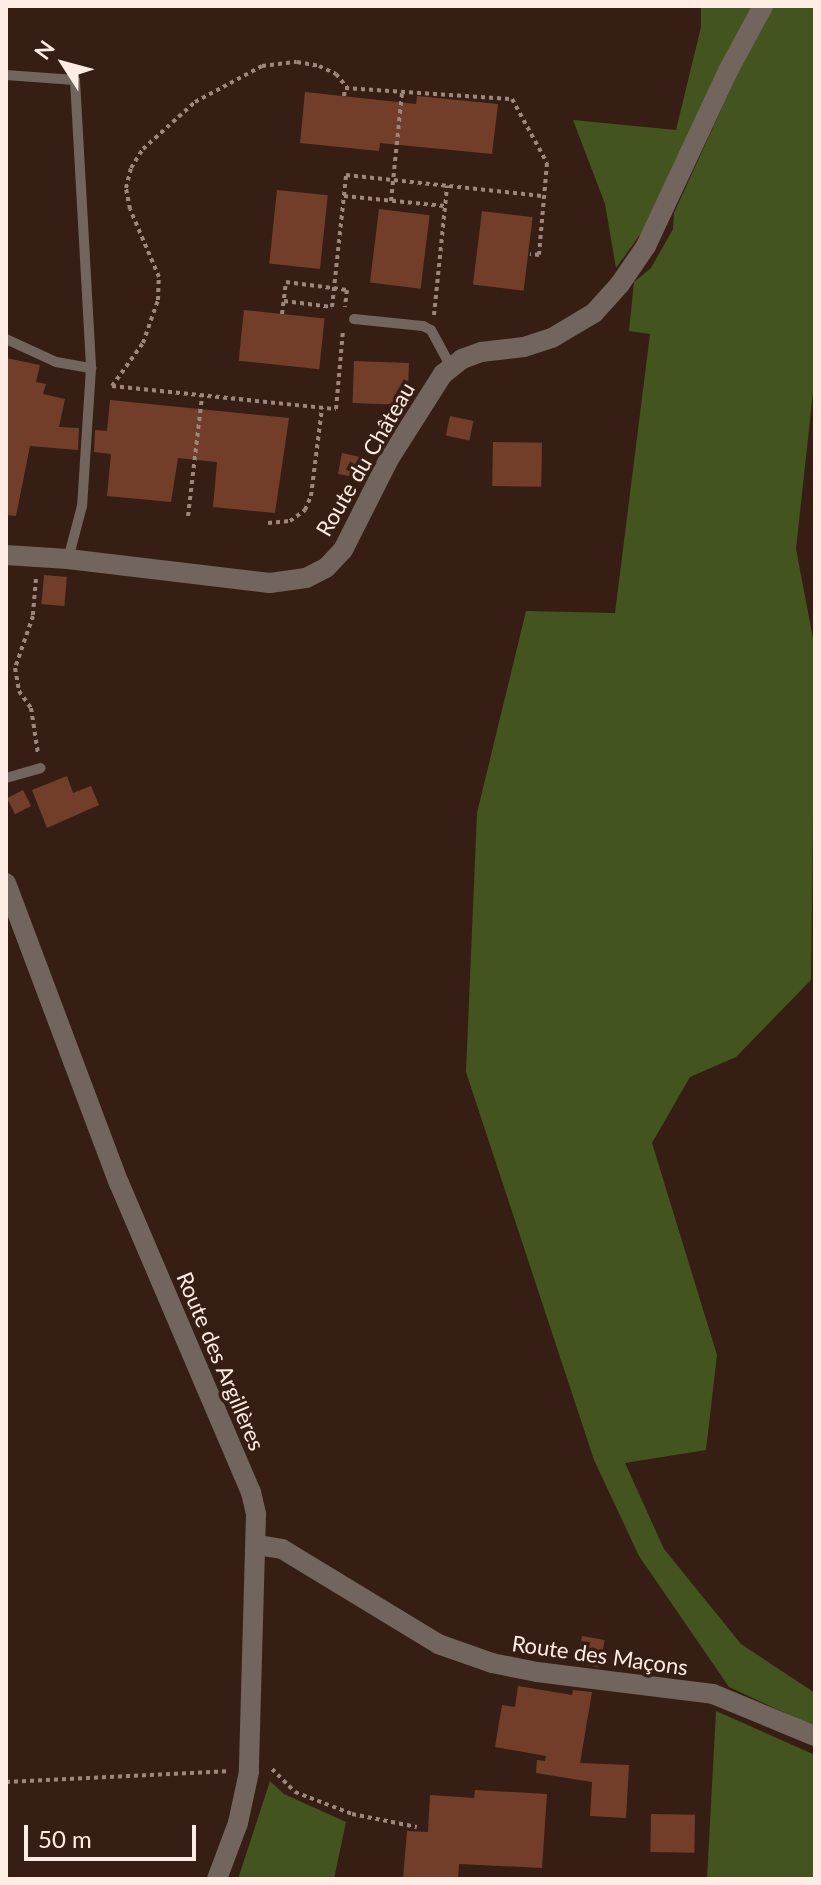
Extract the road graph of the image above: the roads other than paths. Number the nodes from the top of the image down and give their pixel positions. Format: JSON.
{"nodes":[{"id":1,"x":763,"y":6,"type":"edge"},
{"id":2,"x":6,"y":75,"type":"edge"},
{"id":3,"x":354,"y":319,"type":"dead end"},
{"id":4,"x":6,"y":339,"type":"edge"},
{"id":5,"x":451,"y":367,"type":"junction"},
{"id":6,"x":91,"y":368,"type":"junction"},
{"id":7,"x":6,"y":555,"type":"edge"},
{"id":8,"x":68,"y":559,"type":"junction"},
{"id":9,"x":41,"y":768,"type":"road end"},
{"id":10,"x":6,"y":778,"type":"edge"},
{"id":11,"x":6,"y":883,"type":"edge"},
{"id":12,"x":257,"y":1545,"type":"junction"},
{"id":13,"x":815,"y":1736,"type":"edge"},
{"id":14,"x":217,"y":1879,"type":"edge"}],
"edges":[{"from":1,"to":5,"type":"street","name":"Route du Château"},
{"from":2,"to":6,"type":"lane"},
{"from":3,"to":5,"type":"lane"},
{"from":4,"to":6,"type":"lane"},
{"from":5,"to":8,"type":"street","name":"Route du Château"},
{"from":6,"to":8,"type":"lane"},
{"from":7,"to":8,"type":"street","name":"Route du Château"},
{"from":9,"to":10,"type":"lane"},
{"from":11,"to":12,"type":"street","name":"Route des Argillères"},
{"from":12,"to":13,"type":"street","name":"Route des Maçons"},
{"from":12,"to":14,"type":"street","name":"Route des Argillères"}]}
